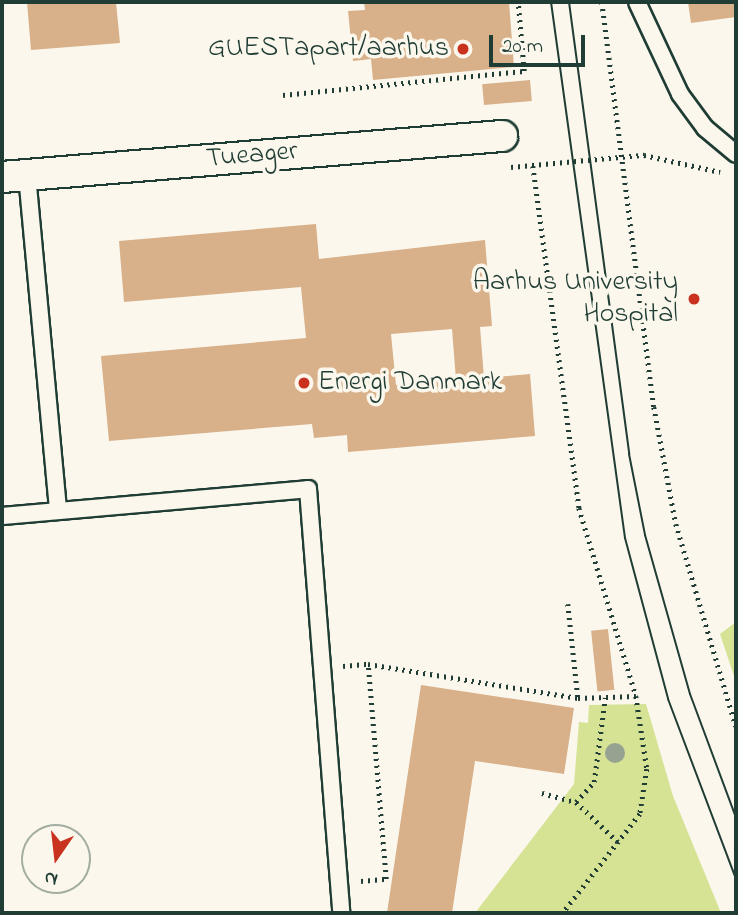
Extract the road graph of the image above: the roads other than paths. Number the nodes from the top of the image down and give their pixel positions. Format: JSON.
{"nodes":[{"id":1,"x":637,"y":2,"type":"edge"},
{"id":2,"x":502,"y":136,"type":"dead end"},
{"id":3,"x":735,"y":161,"type":"edge"},
{"id":4,"x":14,"y":176,"type":"edge"},
{"id":5,"x":58,"y":511,"type":"junction"},
{"id":6,"x":2,"y":516,"type":"edge"},
{"id":7,"x":341,"y":913,"type":"edge"}],
"edges":[{"from":1,"to":3,"type":"lane"},
{"from":2,"to":4,"type":"street","name":"Tueager"},
{"from":4,"to":5,"type":"lane"},
{"from":5,"to":6,"type":"lane"},
{"from":5,"to":7,"type":"lane"}]}
